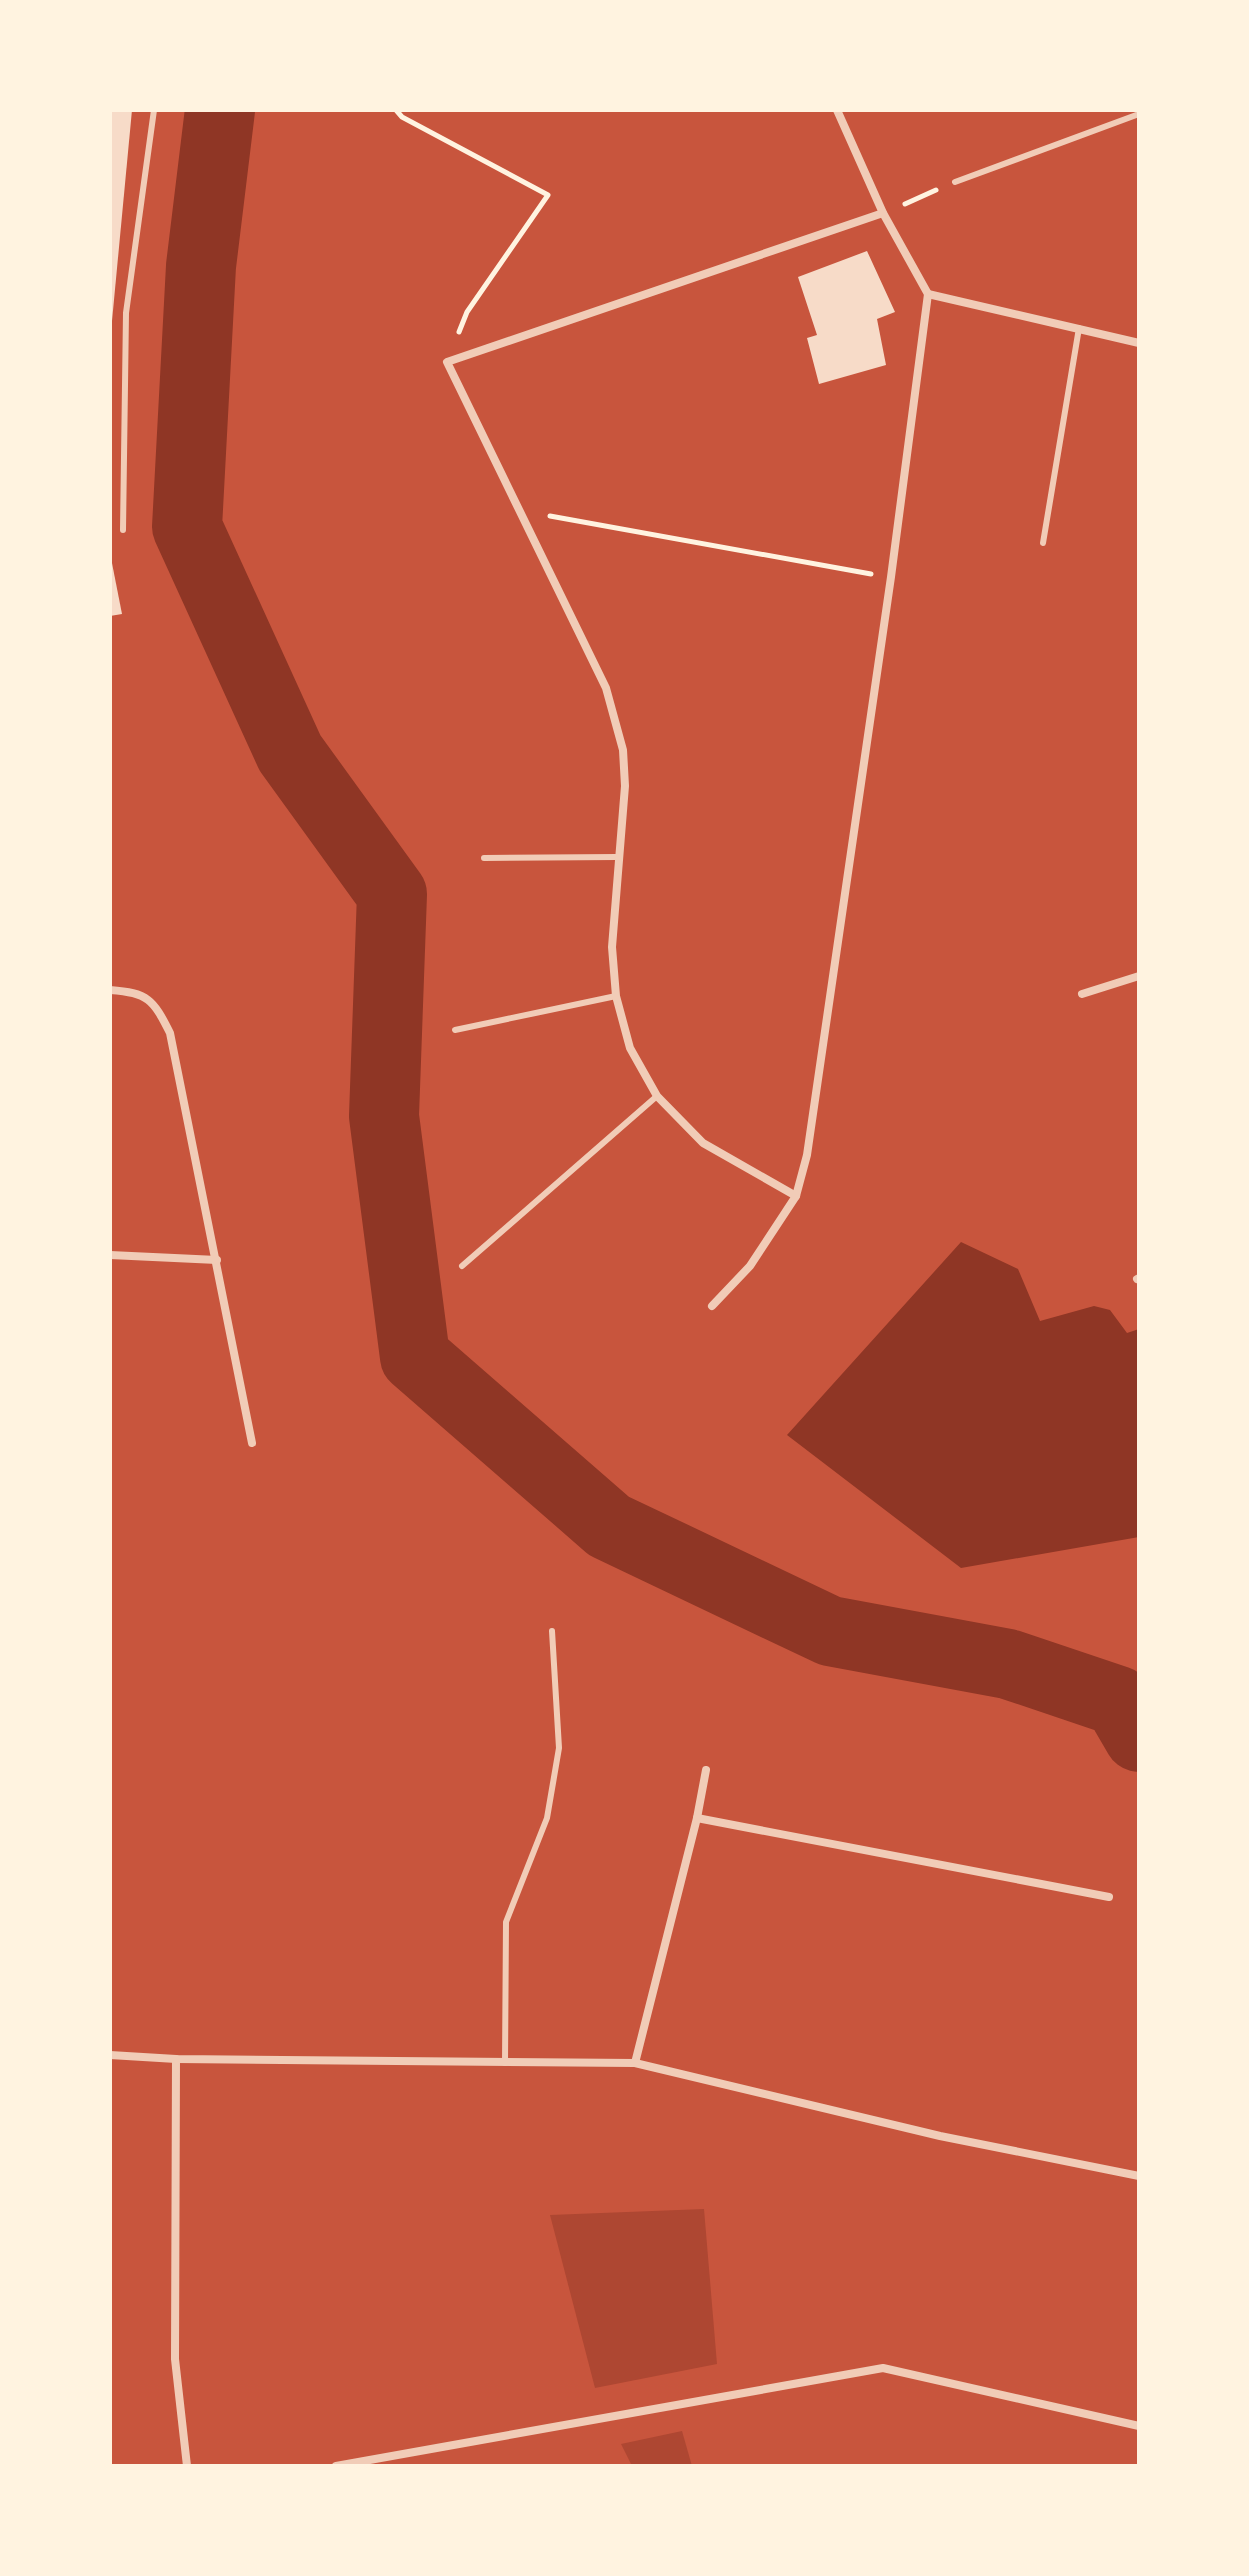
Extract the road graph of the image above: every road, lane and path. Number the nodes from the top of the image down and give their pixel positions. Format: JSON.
{"nodes":[{"id":1,"x":154,"y":110,"type":"edge"},
{"id":2,"x":396,"y":110,"type":"edge"},
{"id":3,"x":837,"y":110,"type":"edge"},
{"id":4,"x":1139,"y":114,"type":"edge"},
{"id":5,"x":955,"y":182,"type":"joint"},
{"id":6,"x":883,"y":213,"type":"junction"},
{"id":7,"x":928,"y":294,"type":"junction"},
{"id":8,"x":1079,"y":328,"type":"junction"},
{"id":9,"x":1139,"y":343,"type":"edge"},
{"id":10,"x":447,"y":362,"type":"junction"},
{"id":11,"x":519,"y":510,"type":"junction"},
{"id":12,"x":123,"y":530,"type":"dead end"},
{"id":13,"x":1043,"y":543,"type":"dead end"},
{"id":14,"x":891,"y":577,"type":"junction"},
{"id":15,"x":617,"y":857,"type":"junction"},
{"id":16,"x":484,"y":858,"type":"dead end"},
{"id":17,"x":1139,"y":976,"type":"edge"},
{"id":18,"x":110,"y":990,"type":"edge"},
{"id":19,"x":1082,"y":994,"type":"dead end"},
{"id":20,"x":616,"y":996,"type":"junction"},
{"id":21,"x":455,"y":1030,"type":"dead end"},
{"id":22,"x":657,"y":1096,"type":"junction"},
{"id":23,"x":796,"y":1196,"type":"junction"},
{"id":24,"x":110,"y":1255,"type":"edge"},
{"id":25,"x":217,"y":1260,"type":"junction"},
{"id":26,"x":462,"y":1266,"type":"dead end"},
{"id":27,"x":712,"y":1306,"type":"dead end"},
{"id":28,"x":252,"y":1443,"type":"dead end"},
{"id":29,"x":552,"y":1631,"type":"dead end"},
{"id":30,"x":706,"y":1770,"type":"dead end"},
{"id":31,"x":697,"y":1818,"type":"junction"},
{"id":32,"x":1109,"y":1897,"type":"dead end"},
{"id":33,"x":110,"y":2055,"type":"edge"},
{"id":34,"x":176,"y":2059,"type":"junction"},
{"id":35,"x":635,"y":2063,"type":"junction"},
{"id":36,"x":505,"y":2064,"type":"junction"},
{"id":37,"x":1139,"y":2176,"type":"edge"},
{"id":38,"x":1139,"y":2426,"type":"edge"},
{"id":39,"x":187,"y":2466,"type":"edge"},
{"id":40,"x":336,"y":2466,"type":"edge"}],
"edges":[{"from":1,"to":12,"type":"lane"},
{"from":2,"to":10,"type":"path"},
{"from":3,"to":6,"type":"street"},
{"from":4,"to":5,"type":"lane"},
{"from":5,"to":6,"type":"path"},
{"from":6,"to":7,"type":"street"},
{"from":6,"to":10,"type":"street"},
{"from":7,"to":8,"type":"street"},
{"from":7,"to":14,"type":"street"},
{"from":8,"to":9,"type":"street"},
{"from":8,"to":13,"type":"lane"},
{"from":10,"to":11,"type":"street"},
{"from":11,"to":14,"type":"path"},
{"from":11,"to":15,"type":"street"},
{"from":14,"to":23,"type":"street"},
{"from":15,"to":16,"type":"lane"},
{"from":15,"to":20,"type":"street"},
{"from":17,"to":19,"type":"street"},
{"from":18,"to":25,"type":"street"},
{"from":20,"to":21,"type":"lane"},
{"from":20,"to":22,"type":"street"},
{"from":22,"to":23,"type":"street"},
{"from":22,"to":26,"type":"lane"},
{"from":23,"to":27,"type":"street"},
{"from":24,"to":25,"type":"street"},
{"from":25,"to":28,"type":"street"},
{"from":29,"to":36,"type":"lane"},
{"from":30,"to":31,"type":"street"},
{"from":31,"to":32,"type":"street"},
{"from":31,"to":35,"type":"street"},
{"from":33,"to":34,"type":"street"},
{"from":34,"to":36,"type":"street"},
{"from":34,"to":39,"type":"street"},
{"from":35,"to":36,"type":"street"},
{"from":35,"to":37,"type":"street"},
{"from":38,"to":40,"type":"street"}]}
